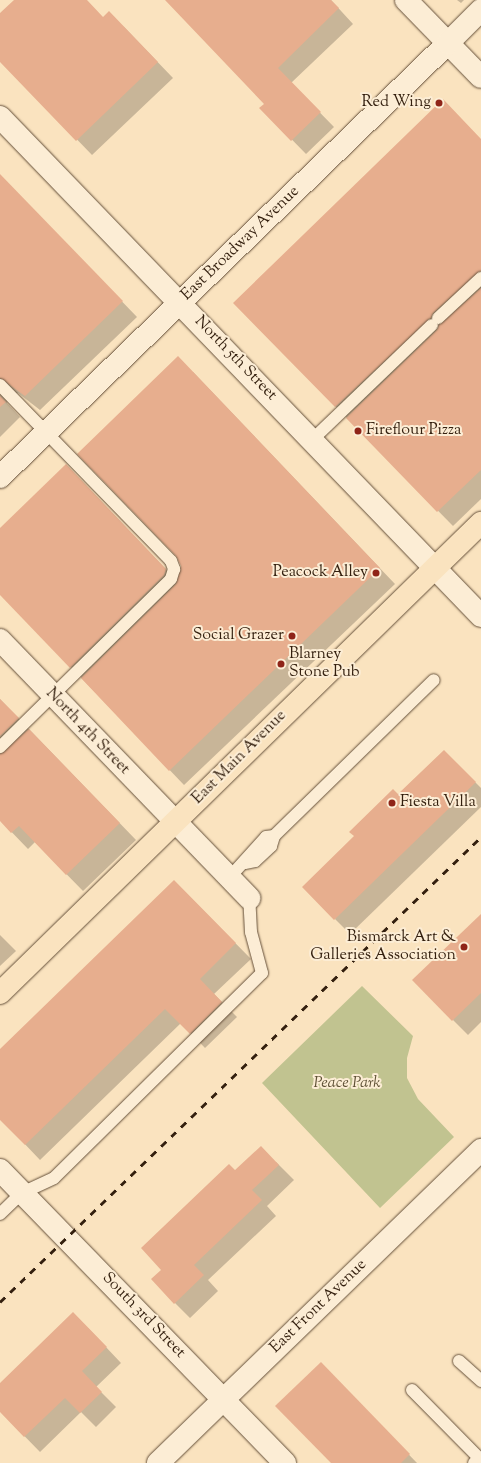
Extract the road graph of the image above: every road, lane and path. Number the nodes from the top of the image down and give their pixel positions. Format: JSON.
{"nodes":[{"id":1,"x":406,"y":0,"type":"edge"},
{"id":2,"x":481,"y":10,"type":"edge"},
{"id":3,"x":448,"y":43,"type":"junction"},
{"id":4,"x":481,"y":77,"type":"edge"},
{"id":5,"x":0,"y":117,"type":"edge"},
{"id":6,"x":481,"y":278,"type":"edge"},
{"id":7,"x":181,"y":303,"type":"junction"},
{"id":8,"x":0,"y":385,"type":"edge"},
{"id":9,"x":46,"y":432,"type":"junction"},
{"id":10,"x":312,"y":440,"type":"junction"},
{"id":11,"x":0,"y":477,"type":"edge"},
{"id":12,"x":481,"y":523,"type":"edge"},
{"id":13,"x":435,"y":568,"type":"junction"},
{"id":14,"x":481,"y":616,"type":"edge"},
{"id":15,"x":0,"y":640,"type":"edge"},
{"id":16,"x":434,"y":680,"type":"dead end"},
{"id":17,"x":52,"y":697,"type":"junction"},
{"id":18,"x":0,"y":747,"type":"edge"},
{"id":19,"x":175,"y":823,"type":"junction"},
{"id":20,"x":229,"y":878,"type":"junction"},
{"id":21,"x":249,"y":898,"type":"joint"},
{"id":22,"x":0,"y":993,"type":"edge"},
{"id":23,"x":481,"y":1150,"type":"edge"},
{"id":24,"x":0,"y":1170,"type":"edge"},
{"id":25,"x":22,"y":1193,"type":"junction"},
{"id":26,"x":0,"y":1214,"type":"edge"},
{"id":27,"x":459,"y":1361,"type":"dead end"},
{"id":28,"x":481,"y":1381,"type":"edge"},
{"id":29,"x":412,"y":1390,"type":"dead end"},
{"id":30,"x":223,"y":1399,"type":"junction"},
{"id":31,"x":478,"y":1460,"type":"edge"},
{"id":32,"x":158,"y":1463,"type":"edge"},
{"id":33,"x":285,"y":1463,"type":"edge"}],
"edges":[{"from":1,"to":3,"type":"street"},
{"from":2,"to":3,"type":"street","name":"East Broadway Avenue"},
{"from":3,"to":4,"type":"street"},
{"from":3,"to":7,"type":"street","name":"East Broadway Avenue"},
{"from":5,"to":7,"type":"street","name":"North 5th Street"},
{"from":6,"to":10,"type":"lane"},
{"from":7,"to":9,"type":"street","name":"East Broadway Avenue"},
{"from":7,"to":10,"type":"street","name":"North 5th Street"},
{"from":8,"to":9,"type":"lane"},
{"from":9,"to":11,"type":"street","name":"East Broadway Avenue"},
{"from":9,"to":17,"type":"lane"},
{"from":10,"to":13,"type":"street","name":"North 5th Street"},
{"from":12,"to":13,"type":"main road","name":"East Main Avenue"},
{"from":13,"to":14,"type":"street","name":"North 5th Street"},
{"from":13,"to":19,"type":"main road","name":"East Main Avenue"},
{"from":15,"to":17,"type":"street","name":"North 4th Street"},
{"from":16,"to":20,"type":"lane"},
{"from":17,"to":18,"type":"lane"},
{"from":17,"to":19,"type":"street","name":"North 4th Street"},
{"from":19,"to":20,"type":"street","name":"North 4th Street"},
{"from":19,"to":22,"type":"main road","name":"East Main Avenue"},
{"from":20,"to":21,"type":"street","name":"North 4th Street"},
{"from":21,"to":25,"type":"lane"},
{"from":23,"to":30,"type":"street","name":"East Front Avenue"},
{"from":24,"to":25,"type":"street","name":"South 3rd Street"},
{"from":25,"to":26,"type":"lane"},
{"from":25,"to":30,"type":"street","name":"South 3rd Street"},
{"from":27,"to":28,"type":"lane"},
{"from":29,"to":31,"type":"lane"},
{"from":30,"to":32,"type":"street","name":"East Front Avenue"},
{"from":30,"to":33,"type":"street","name":"South 3rd Street"}]}
